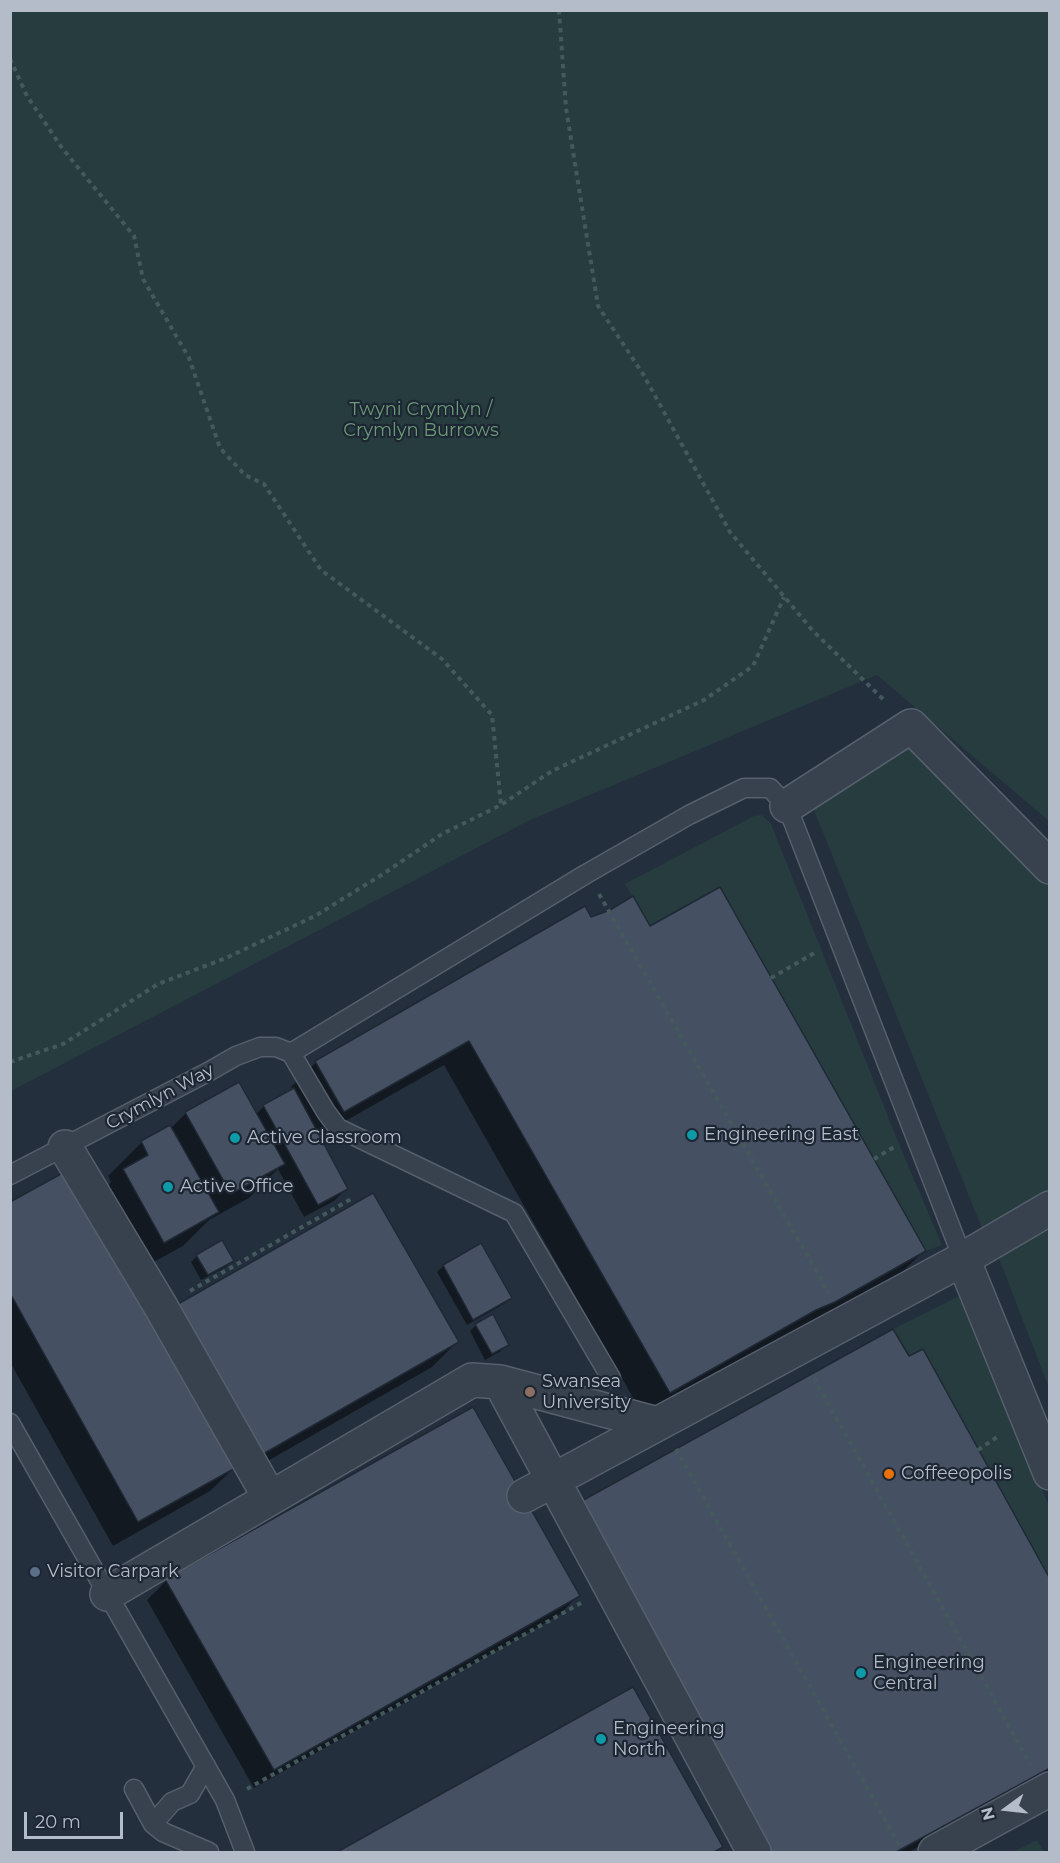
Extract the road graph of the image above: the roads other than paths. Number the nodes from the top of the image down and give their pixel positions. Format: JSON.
{"nodes":[{"id":1,"x":787,"y":806,"type":"junction"},
{"id":2,"x":1050,"y":867,"type":"edge"},
{"id":3,"x":291,"y":1053,"type":"junction"},
{"id":4,"x":65,"y":1147,"type":"junction"},
{"id":5,"x":10,"y":1175,"type":"edge"},
{"id":6,"x":1050,"y":1208,"type":"edge"},
{"id":7,"x":963,"y":1259,"type":"junction"},
{"id":8,"x":611,"y":1378,"type":"dead end"},
{"id":9,"x":500,"y":1382,"type":"junction"},
{"id":10,"x":668,"y":1418,"type":"junction"},
{"id":11,"x":10,"y":1423,"type":"edge"},
{"id":12,"x":1050,"y":1473,"type":"edge"},
{"id":13,"x":553,"y":1480,"type":"junction"},
{"id":14,"x":524,"y":1496,"type":"dead end"},
{"id":15,"x":270,"y":1498,"type":"junction"},
{"id":16,"x":107,"y":1594,"type":"junction"},
{"id":17,"x":206,"y":1766,"type":"junction"},
{"id":18,"x":134,"y":1789,"type":"dead end"},
{"id":19,"x":1045,"y":1789,"type":"edge"},
{"id":20,"x":153,"y":1824,"type":"junction"},
{"id":21,"x":210,"y":1852,"type":"edge"},
{"id":22,"x":245,"y":1852,"type":"edge"},
{"id":23,"x":754,"y":1852,"type":"edge"},
{"id":24,"x":935,"y":1852,"type":"edge"}],
"edges":[{"from":1,"to":2,"type":"street"},
{"from":1,"to":3,"type":"lane"},
{"from":1,"to":7,"type":"lane"},
{"from":3,"to":4,"type":"lane","name":"Crymlyn Way"},
{"from":3,"to":8,"type":"lane"},
{"from":4,"to":5,"type":"lane","name":"Crymlyn Way"},
{"from":4,"to":15,"type":"street"},
{"from":6,"to":7,"type":"street"},
{"from":7,"to":10,"type":"street"},
{"from":7,"to":12,"type":"street"},
{"from":9,"to":10,"type":"street"},
{"from":9,"to":13,"type":"street"},
{"from":9,"to":15,"type":"street"},
{"from":10,"to":13,"type":"street"},
{"from":11,"to":16,"type":"lane"},
{"from":13,"to":14,"type":"street"},
{"from":13,"to":23,"type":"street"},
{"from":15,"to":16,"type":"street"},
{"from":16,"to":17,"type":"lane"},
{"from":17,"to":20,"type":"lane"},
{"from":17,"to":22,"type":"lane"},
{"from":18,"to":20,"type":"lane"},
{"from":19,"to":24,"type":"street"},
{"from":20,"to":21,"type":"lane"}]}
